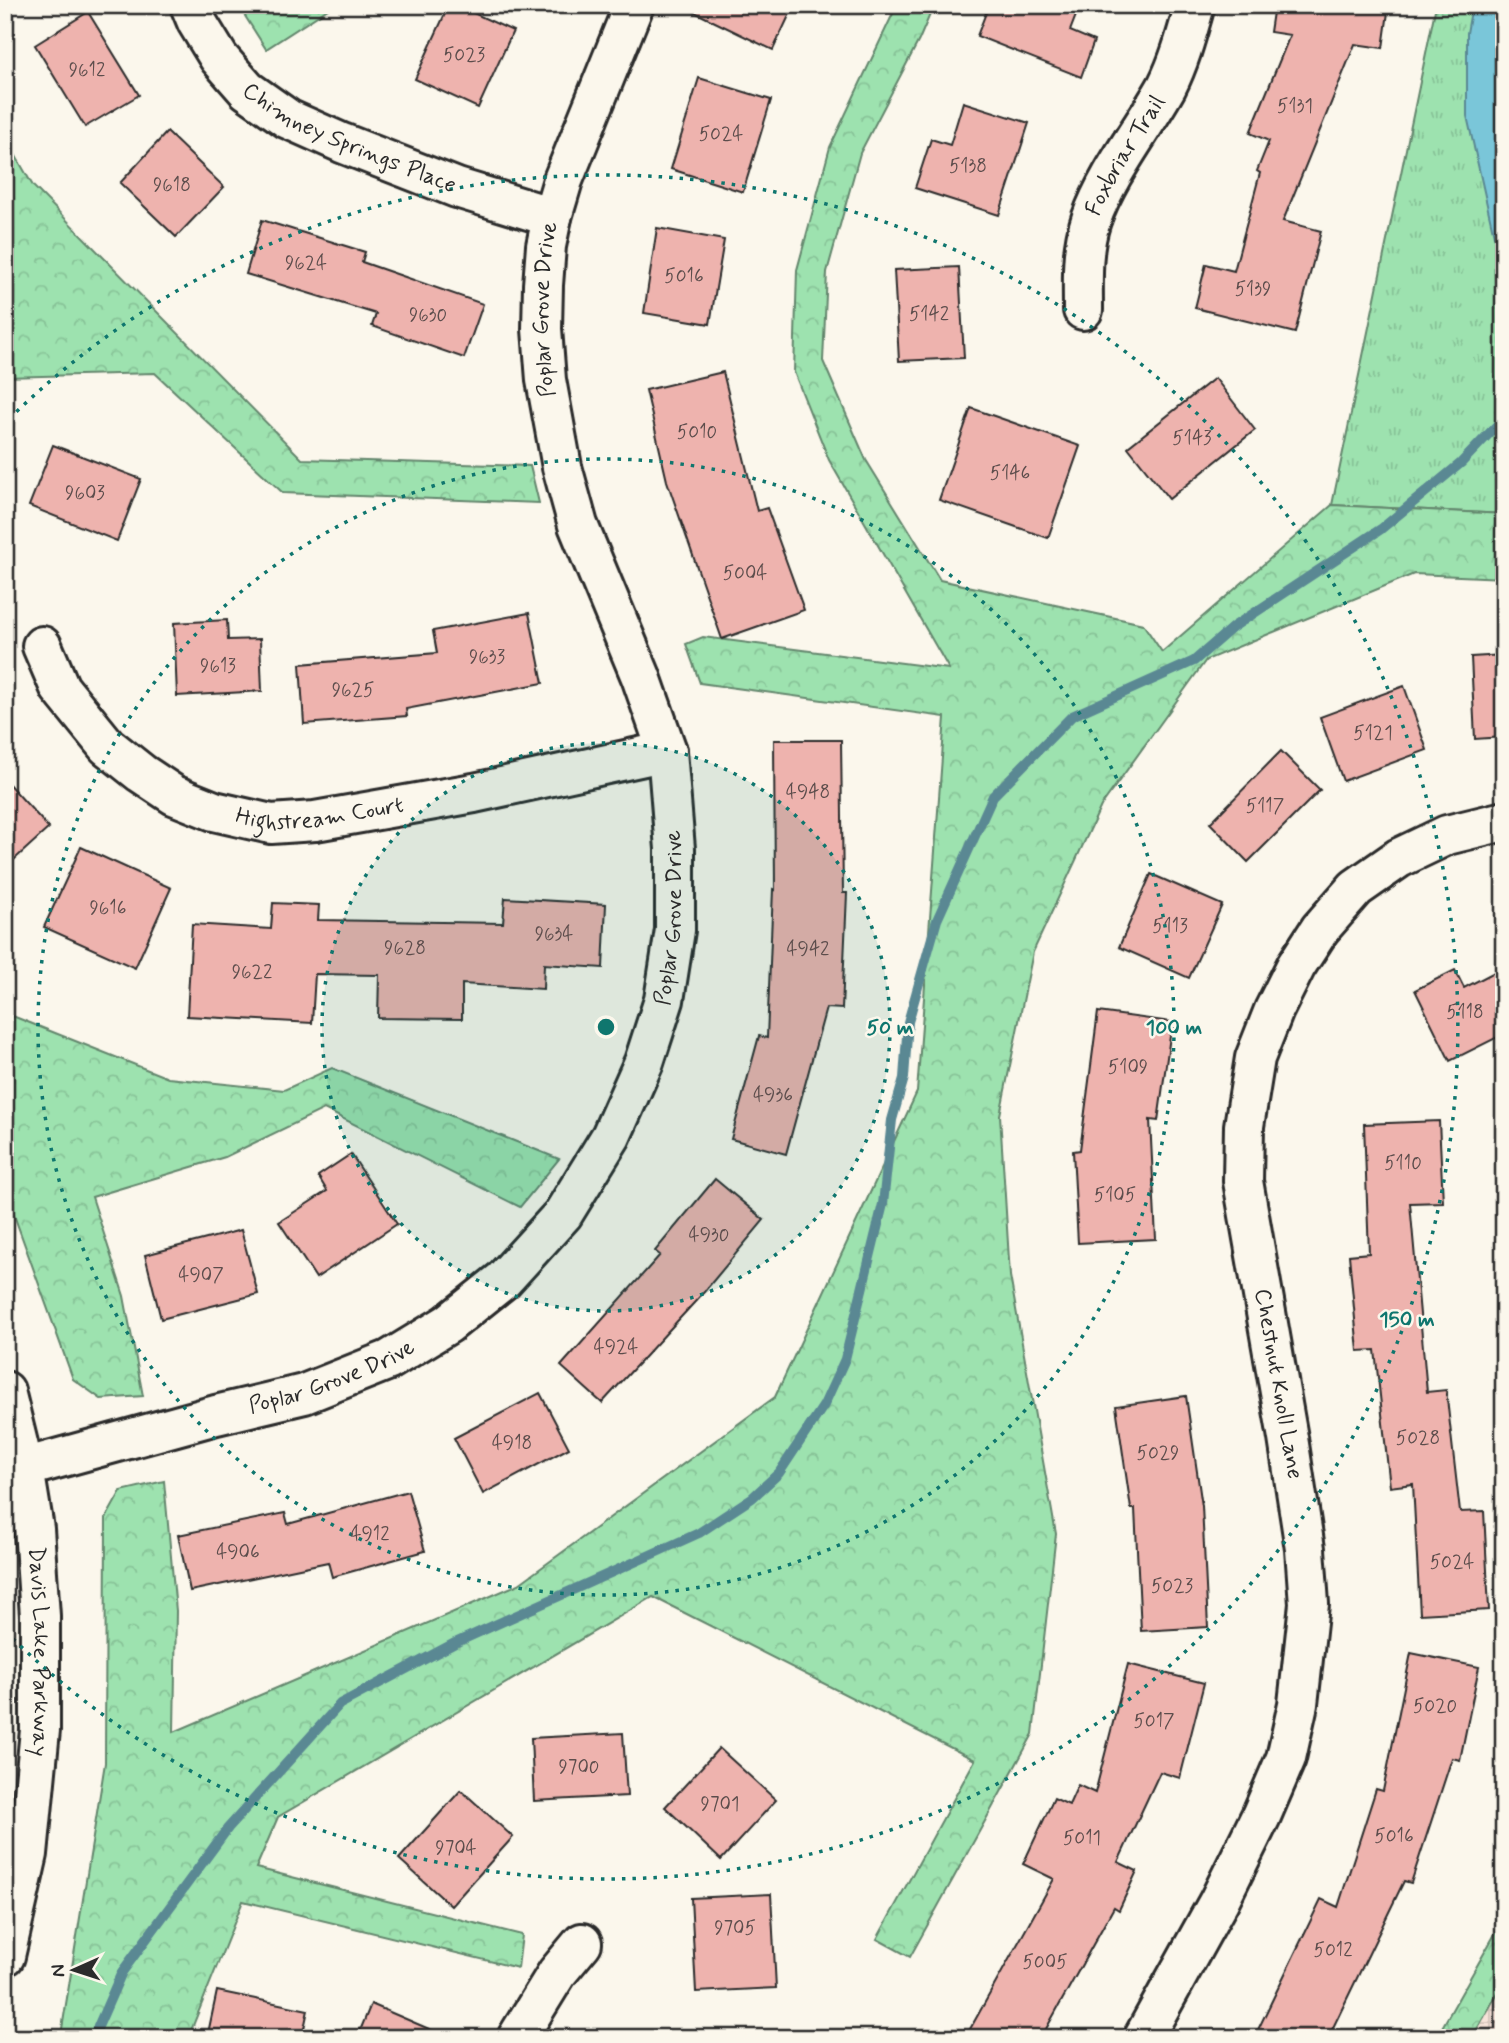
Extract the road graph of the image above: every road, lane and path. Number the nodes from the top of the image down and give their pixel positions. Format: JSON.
{"nodes":[{"id":1,"x":190,"y":5,"type":"edge"},
{"id":2,"x":635,"y":5,"type":"edge"},
{"id":3,"x":1195,"y":5,"type":"edge"},
{"id":4,"x":552,"y":217,"type":"junction"},
{"id":5,"x":1083,"y":310,"type":"dead end"},
{"id":6,"x":42,"y":646,"type":"dead end"},
{"id":7,"x":667,"y":751,"type":"junction"},
{"id":8,"x":1504,"y":821,"type":"edge"},
{"id":9,"x":5,"y":1391,"type":"edge"},
{"id":10,"x":15,"y":1471,"type":"edge"},
{"id":11,"x":582,"y":1943,"type":"dead end"},
{"id":12,"x":5,"y":1956,"type":"edge"},
{"id":13,"x":517,"y":2038,"type":"edge"},
{"id":14,"x":1143,"y":2038,"type":"edge"}],
"edges":[{"from":1,"to":4,"type":"street","name":"Chimney Springs Place"},
{"from":2,"to":4,"type":"street","name":"Poplar Grove Drive"},
{"from":3,"to":5,"type":"street","name":"Foxbriar Trail"},
{"from":4,"to":7,"type":"street","name":"Poplar Grove Drive"},
{"from":6,"to":7,"type":"street","name":"Highstream Court"},
{"from":7,"to":10,"type":"street","name":"Poplar Grove Drive"},
{"from":8,"to":14,"type":"street","name":"Chestnut Knoll Lane"},
{"from":9,"to":10,"type":"street","name":"Davis Lake Parkway"},
{"from":10,"to":12,"type":"street","name":"Davis Lake Parkway"},
{"from":11,"to":13,"type":"street"}]}
